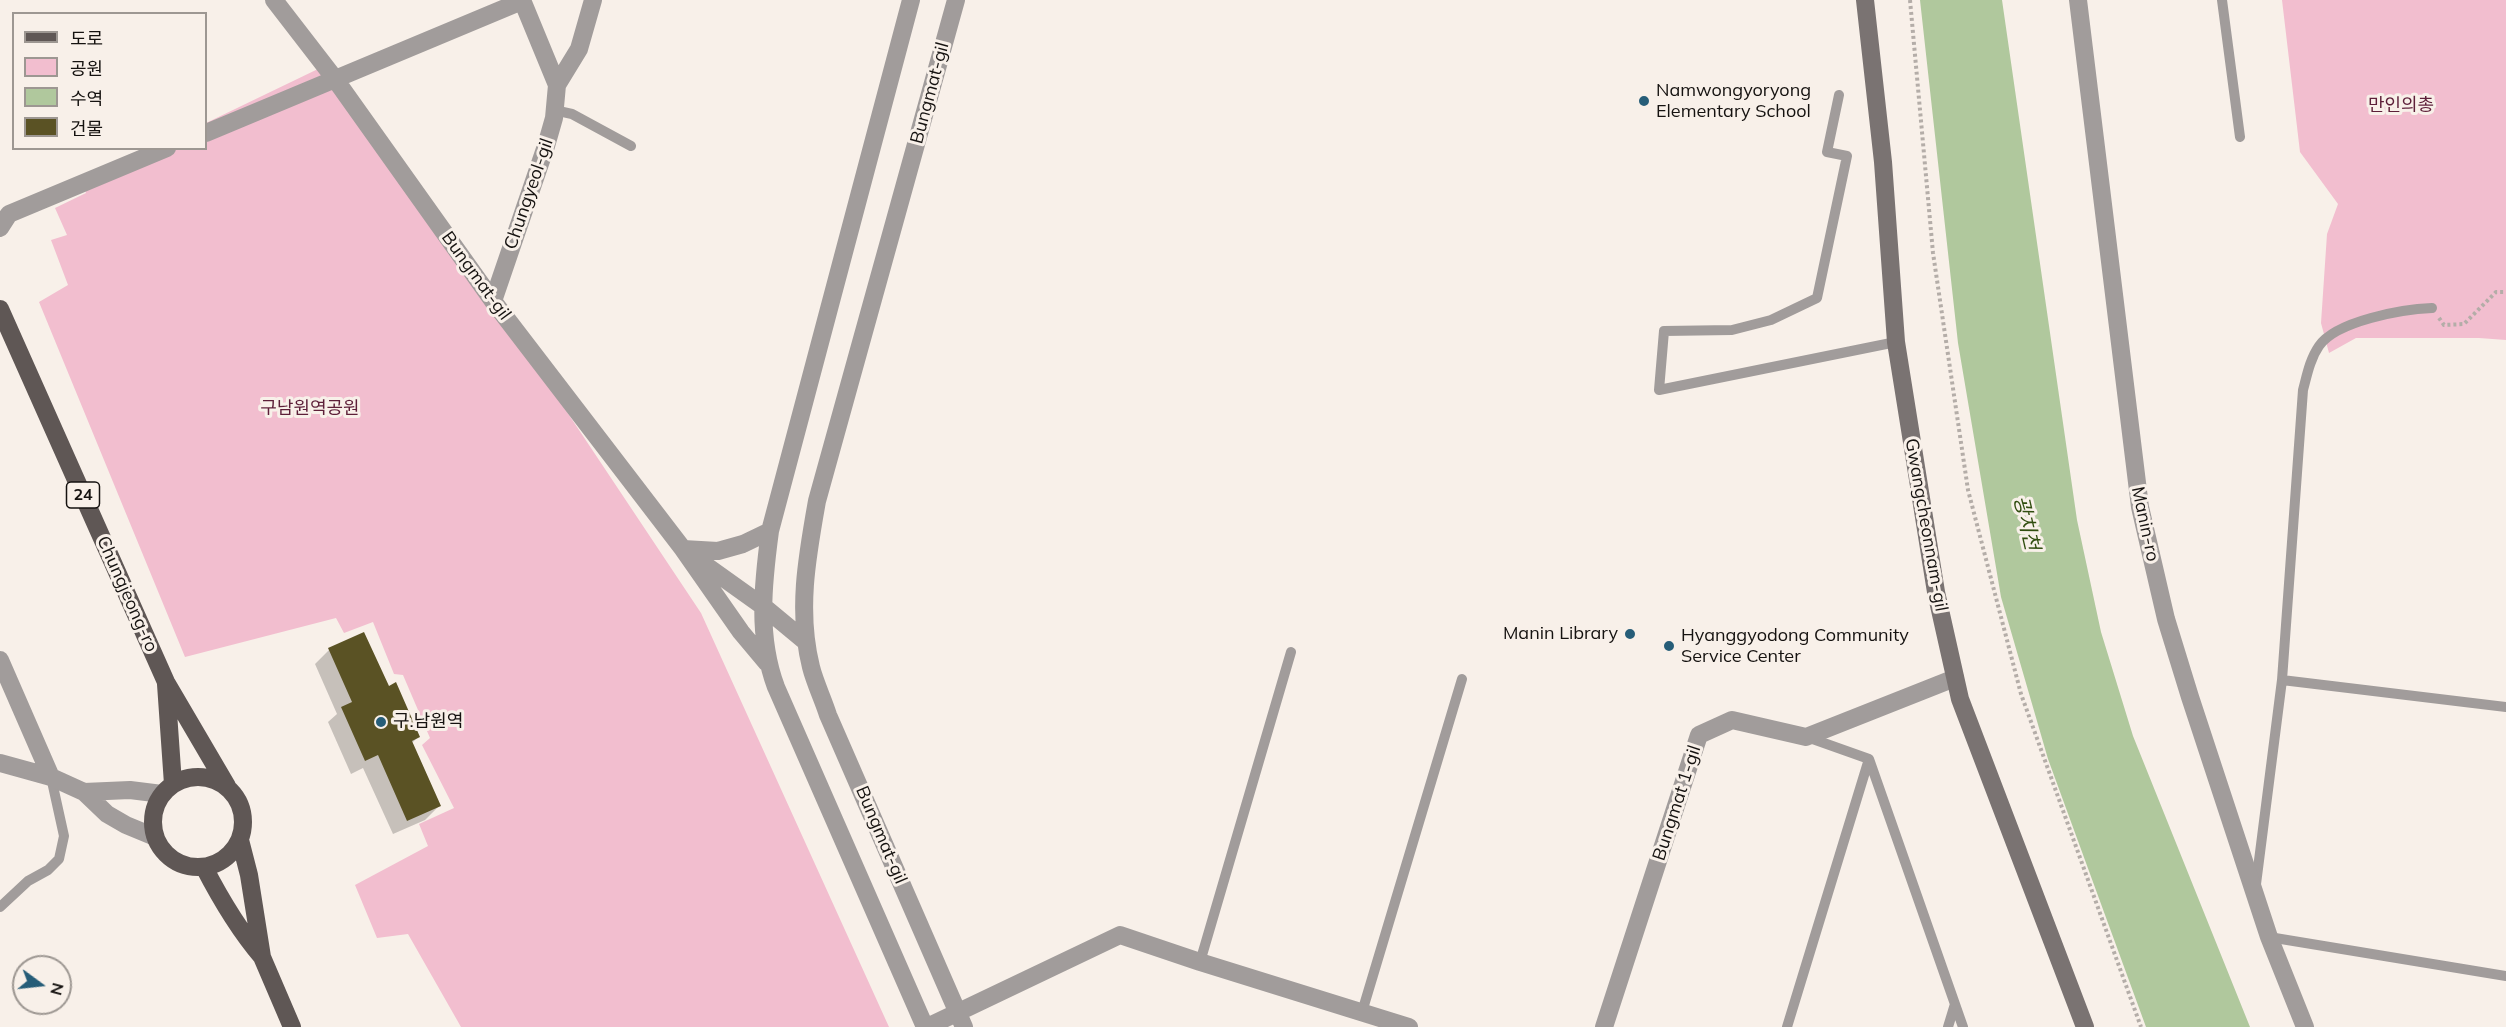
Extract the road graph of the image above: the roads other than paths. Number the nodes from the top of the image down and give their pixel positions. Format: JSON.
{"nodes":[{"id":1,"x":274,"y":0,"type":"edge"},
{"id":2,"x":522,"y":0,"type":"edge"},
{"id":3,"x":593,"y":0,"type":"edge"},
{"id":4,"x":911,"y":0,"type":"edge"},
{"id":5,"x":956,"y":0,"type":"edge"},
{"id":6,"x":1865,"y":0,"type":"edge"},
{"id":7,"x":2078,"y":0,"type":"edge"},
{"id":8,"x":2222,"y":0,"type":"edge"},
{"id":9,"x":335,"y":79,"type":"junction"},
{"id":10,"x":557,"y":85,"type":"junction"},
{"id":11,"x":1839,"y":95,"type":"dead end"},
{"id":12,"x":554,"y":110,"type":"junction"},
{"id":13,"x":207,"y":133,"type":"edge"},
{"id":14,"x":2240,"y":137,"type":"dead end"},
{"id":15,"x":631,"y":147,"type":"dead end"},
{"id":16,"x":162,"y":150,"type":"edge"},
{"id":17,"x":0,"y":228,"type":"edge"},
{"id":18,"x":493,"y":301,"type":"junction"},
{"id":19,"x":2432,"y":308,"type":"road end"},
{"id":20,"x":0,"y":309,"type":"edge"},
{"id":21,"x":1896,"y":342,"type":"junction"},
{"id":22,"x":770,"y":531,"type":"junction"},
{"id":23,"x":683,"y":549,"type":"junction"},
{"id":24,"x":764,"y":607,"type":"junction"},
{"id":25,"x":806,"y":641,"type":"junction"},
{"id":26,"x":1290,"y":652,"type":"dead end"},
{"id":27,"x":0,"y":660,"type":"edge"},
{"id":28,"x":767,"y":663,"type":"junction"},
{"id":29,"x":1955,"y":678,"type":"junction"},
{"id":30,"x":1462,"y":679,"type":"dead end"},
{"id":31,"x":2282,"y":680,"type":"junction"},
{"id":32,"x":166,"y":682,"type":"junction"},
{"id":33,"x":2506,"y":707,"type":"edge"},
{"id":34,"x":1806,"y":737,"type":"junction"},
{"id":35,"x":1869,"y":759,"type":"junction"},
{"id":36,"x":0,"y":763,"type":"edge"},
{"id":37,"x":51,"y":777,"type":"junction"},
{"id":38,"x":227,"y":786,"type":"junction"},
{"id":39,"x":167,"y":789,"type":"junction"},
{"id":40,"x":84,"y":792,"type":"junction"},
{"id":41,"x":155,"y":837,"type":"junction"},
{"id":42,"x":240,"y":840,"type":"junction"},
{"id":43,"x":204,"y":867,"type":"junction"},
{"id":44,"x":2254,"y":893,"type":"junction"},
{"id":45,"x":0,"y":906,"type":"edge"},
{"id":46,"x":2269,"y":937,"type":"junction"},
{"id":47,"x":262,"y":957,"type":"junction"},
{"id":48,"x":1200,"y":962,"type":"junction"},
{"id":49,"x":2506,"y":975,"type":"edge"},
{"id":50,"x":1955,"y":1004,"type":"junction"},
{"id":51,"x":1362,"y":1012,"type":"junction"},
{"id":52,"x":961,"y":1020,"type":"edge"},
{"id":53,"x":292,"y":1027,"type":"edge"},
{"id":54,"x":926,"y":1027,"type":"edge"},
{"id":55,"x":1409,"y":1027,"type":"edge"},
{"id":56,"x":1604,"y":1027,"type":"edge"},
{"id":57,"x":1787,"y":1027,"type":"edge"},
{"id":58,"x":1948,"y":1027,"type":"edge"},
{"id":59,"x":1963,"y":1027,"type":"edge"},
{"id":60,"x":2085,"y":1027,"type":"edge"},
{"id":61,"x":2305,"y":1027,"type":"edge"}],
"edges":[{"from":1,"to":9,"type":"street","name":"Bungmat-gil"},
{"from":2,"to":9,"type":"street"},
{"from":2,"to":10,"type":"street"},
{"from":3,"to":10,"type":"street"},
{"from":4,"to":22,"type":"street","name":"Bungmat-gil"},
{"from":5,"to":25,"type":"street","name":"Bungmat-gil"},
{"from":6,"to":21,"type":"street","name":"Gwangcheonnam-gil"},
{"from":7,"to":44,"type":"street","name":"Manin-ro"},
{"from":8,"to":14,"type":"lane"},
{"from":9,"to":13,"type":"street"},
{"from":9,"to":18,"type":"street","name":"Bungmat-gil"},
{"from":10,"to":12,"type":"street","name":"Chungyeol-gil"},
{"from":11,"to":21,"type":"lane"},
{"from":12,"to":15,"type":"lane"},
{"from":12,"to":18,"type":"street","name":"Chungyeol-gil"},
{"from":16,"to":17,"type":"street"},
{"from":18,"to":23,"type":"street","name":"Bungmat-gil"},
{"from":19,"to":31,"type":"lane"},
{"from":20,"to":32,"type":"main road","name":"Chungjeong-ro","number":"24"},
{"from":21,"to":29,"type":"street","name":"Gwangcheonnam-gil"},
{"from":22,"to":23,"type":"street"},
{"from":22,"to":24,"type":"street","name":"Bungmat-gil"},
{"from":23,"to":24,"type":"street","name":"Bungmat-gil"},
{"from":23,"to":28,"type":"street","name":"Bungmat-gil"},
{"from":24,"to":25,"type":"street","name":"Bungmat-gil"},
{"from":24,"to":28,"type":"street","name":"Bungmat-gil"},
{"from":25,"to":52,"type":"street","name":"Bungmat-gil"},
{"from":26,"to":48,"type":"lane"},
{"from":27,"to":37,"type":"street"},
{"from":28,"to":54,"type":"street","name":"Bungmat-gil"},
{"from":29,"to":34,"type":"street"},
{"from":29,"to":60,"type":"street","name":"Gwangcheonnam-gil"},
{"from":30,"to":51,"type":"lane"},
{"from":31,"to":33,"type":"lane"},
{"from":31,"to":44,"type":"lane"},
{"from":32,"to":38,"type":"main road","name":"Chungjeong-ro","number":"24"},
{"from":32,"to":39,"type":"main road","name":"Chungjeong-ro","number":"24"},
{"from":34,"to":35,"type":"lane"},
{"from":34,"to":56,"type":"street","name":"Bungmat 1-gil"},
{"from":35,"to":50,"type":"lane"},
{"from":35,"to":57,"type":"lane"},
{"from":36,"to":37,"type":"street"},
{"from":37,"to":40,"type":"street"},
{"from":37,"to":45,"type":"lane"},
{"from":38,"to":39,"type":"main road"},
{"from":38,"to":42,"type":"main road","number":"24"},
{"from":39,"to":40,"type":"street"},
{"from":39,"to":41,"type":"main road","number":"24"},
{"from":40,"to":41,"type":"street"},
{"from":41,"to":43,"type":"main road"},
{"from":42,"to":43,"type":"main road"},
{"from":42,"to":47,"type":"main road","number":"24"},
{"from":43,"to":47,"type":"main road","number":"24"},
{"from":44,"to":46,"type":"street","name":"Manin-ro"},
{"from":46,"to":49,"type":"lane"},
{"from":46,"to":61,"type":"street","name":"Manin-ro"},
{"from":47,"to":53,"type":"main road","number":"24"},
{"from":48,"to":51,"type":"street"},
{"from":48,"to":52,"type":"street"},
{"from":50,"to":58,"type":"lane"},
{"from":50,"to":59,"type":"lane"},
{"from":51,"to":55,"type":"street"},
{"from":52,"to":54,"type":"street"}]}
